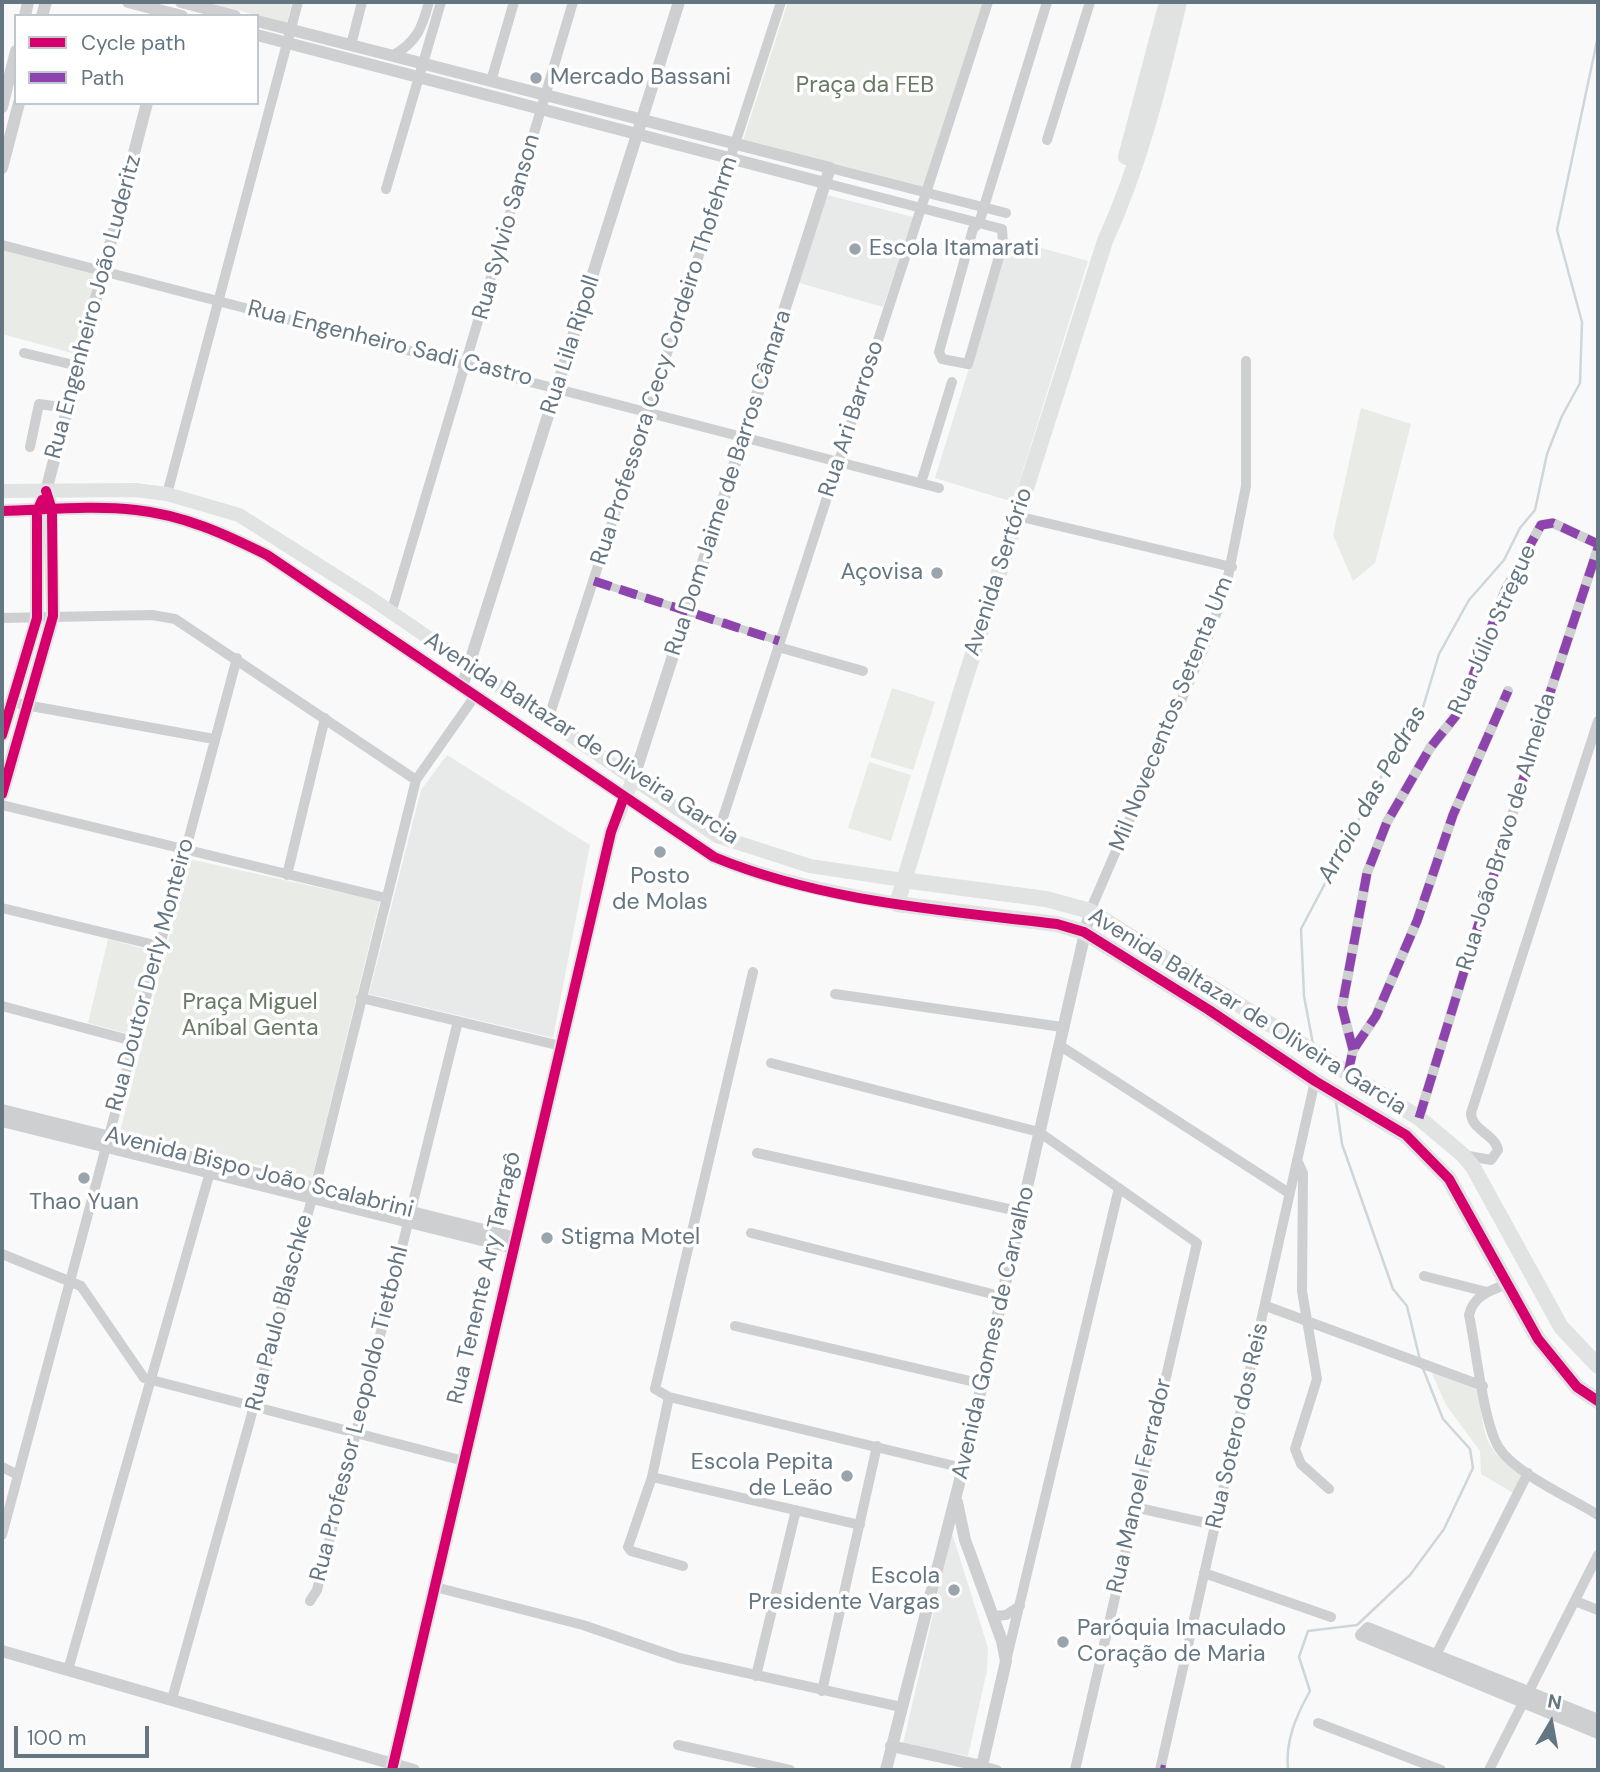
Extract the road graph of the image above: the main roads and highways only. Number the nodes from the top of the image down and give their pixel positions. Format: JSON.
{"nodes":[{"id":1,"x":1167,"y":2,"type":"edge"},
{"id":2,"x":1179,"y":2,"type":"edge"},
{"id":3,"x":1105,"y":241,"type":"junction"},
{"id":4,"x":2,"y":491,"type":"edge"},
{"id":5,"x":46,"y":491,"type":"junction"},
{"id":6,"x":37,"y":510,"type":"junction"},
{"id":7,"x":52,"y":510,"type":"junction"},
{"id":8,"x":2,"y":511,"type":"edge"},
{"id":9,"x":2,"y":735,"type":"edge"},
{"id":10,"x":633,"y":780,"type":"junction"},
{"id":11,"x":2,"y":794,"type":"edge"},
{"id":12,"x":624,"y":797,"type":"junction"},
{"id":13,"x":903,"y":880,"type":"junction"},
{"id":14,"x":897,"y":904,"type":"junction"},
{"id":15,"x":1598,"y":1366,"type":"edge"},
{"id":16,"x":1598,"y":1401,"type":"edge"},
{"id":17,"x":393,"y":1768,"type":"edge"}],
"edges":[{"from":1,"to":3,"type":"main road","name":"Avenida Sertório"},
{"from":2,"to":3,"type":"main road","name":"Avenida Sertório"},
{"from":3,"to":13,"type":"main road","name":"Avenida Sertório"},
{"from":4,"to":5,"type":"main road","name":"Avenida Baltazar de Oliveira Garcia"},
{"from":5,"to":6,"type":"main road","name":"Rua Engenheiro João Luderitz"},
{"from":5,"to":7,"type":"main road"},
{"from":5,"to":10,"type":"main road","name":"Avenida Baltazar de Oliveira Garcia"},
{"from":6,"to":7,"type":"main road","name":"Avenida Baltazar de Oliveira Garcia"},
{"from":6,"to":8,"type":"main road","name":"Avenida Baltazar de Oliveira Garcia"},
{"from":6,"to":9,"type":"main road"},
{"from":7,"to":11,"type":"main road"},
{"from":7,"to":12,"type":"main road","name":"Avenida Baltazar de Oliveira Garcia"},
{"from":10,"to":12,"type":"main road","name":"Rua Dom Jaime de Barros Câmara"},
{"from":10,"to":13,"type":"main road","name":"Avenida Baltazar de Oliveira Garcia"},
{"from":12,"to":14,"type":"main road","name":"Avenida Baltazar de Oliveira Garcia"},
{"from":12,"to":17,"type":"main road","name":"Rua Tenente Ary Tarragô"},
{"from":13,"to":14,"type":"main road","name":"Avenida Sertório"},
{"from":13,"to":15,"type":"main road","name":"Avenida Baltazar de Oliveira Garcia"},
{"from":14,"to":16,"type":"main road","name":"Avenida Baltazar de Oliveira Garcia"}]}
